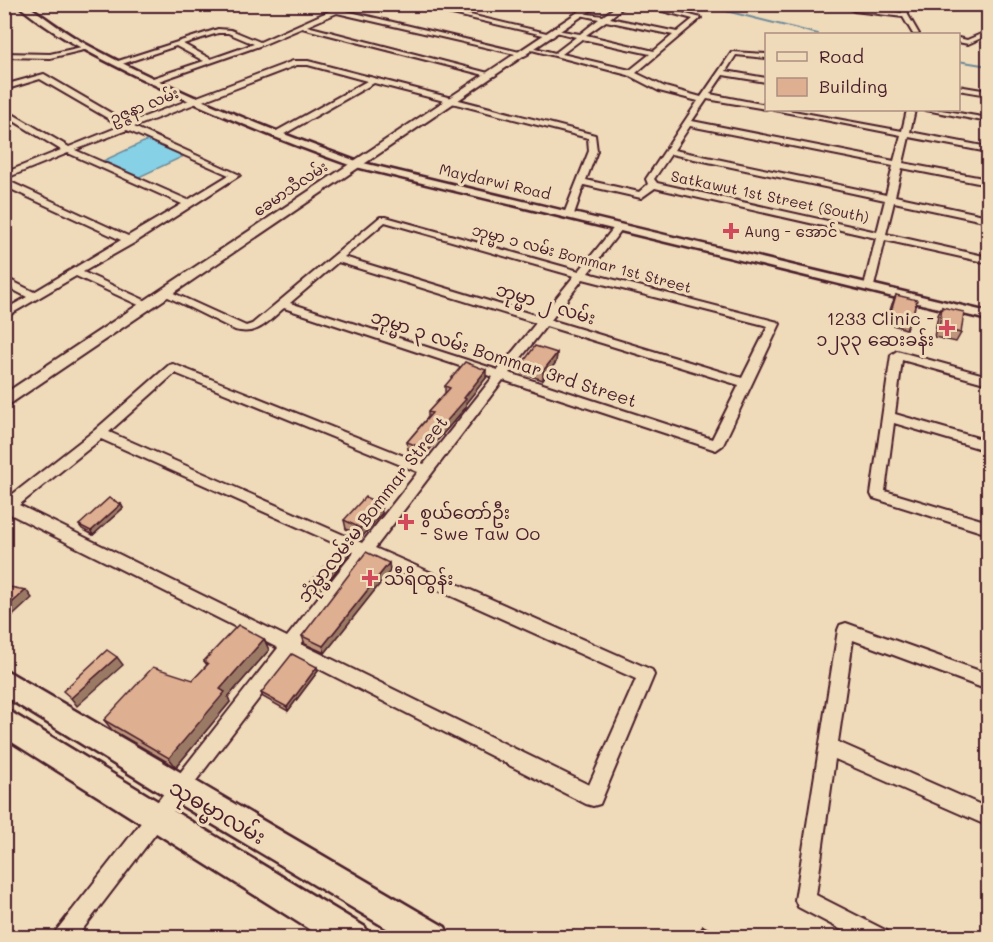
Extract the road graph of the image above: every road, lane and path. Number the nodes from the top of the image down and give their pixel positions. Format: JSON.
{"nodes":[{"id":1,"x":20,"y":4,"type":"edge"},
{"id":2,"x":351,"y":4,"type":"edge"},
{"id":3,"x":412,"y":4,"type":"edge"},
{"id":4,"x":597,"y":4,"type":"edge"},
{"id":5,"x":624,"y":4,"type":"edge"},
{"id":6,"x":639,"y":4,"type":"edge"},
{"id":7,"x":849,"y":4,"type":"edge"},
{"id":8,"x":904,"y":4,"type":"edge"},
{"id":9,"x":339,"y":11,"type":"junction"},
{"id":10,"x":582,"y":14,"type":"junction"},
{"id":11,"x":905,"y":15,"type":"junction"},
{"id":12,"x":604,"y":19,"type":"junction"},
{"id":13,"x":304,"y":27,"type":"junction"},
{"id":14,"x":555,"y":33,"type":"junction"},
{"id":15,"x":914,"y":33,"type":"edge"},
{"id":16,"x":988,"y":33,"type":"edge"},
{"id":17,"x":679,"y":34,"type":"junction"},
{"id":18,"x":581,"y":36,"type":"junction"},
{"id":19,"x":960,"y":40,"type":"edge"},
{"id":20,"x":177,"y":44,"type":"junction"},
{"id":21,"x":260,"y":44,"type":"junction"},
{"id":22,"x":86,"y":48,"type":"junction"},
{"id":23,"x":527,"y":52,"type":"junction"},
{"id":24,"x":654,"y":53,"type":"junction"},
{"id":25,"x":5,"y":54,"type":"edge"},
{"id":26,"x":556,"y":55,"type":"junction"},
{"id":27,"x":765,"y":56,"type":"edge"},
{"id":28,"x":45,"y":57,"type":"junction"},
{"id":29,"x":210,"y":61,"type":"junction"},
{"id":30,"x":116,"y":63,"type":"junction"},
{"id":31,"x":721,"y":72,"type":"junction"},
{"id":32,"x":631,"y":73,"type":"junction"},
{"id":33,"x":492,"y":75,"type":"junction"},
{"id":34,"x":41,"y":76,"type":"junction"},
{"id":35,"x":375,"y":79,"type":"junction"},
{"id":36,"x":765,"y":80,"type":"edge"},
{"id":37,"x":153,"y":81,"type":"junction"},
{"id":38,"x":4,"y":88,"type":"edge"},
{"id":39,"x":960,"y":88,"type":"edge"},
{"id":40,"x":988,"y":93,"type":"edge"},
{"id":41,"x":704,"y":98,"type":"junction"},
{"id":42,"x":193,"y":100,"type":"junction"},
{"id":43,"x":453,"y":101,"type":"junction"},
{"id":44,"x":765,"y":107,"type":"edge"},
{"id":45,"x":4,"y":111,"type":"edge"},
{"id":46,"x":783,"y":111,"type":"edge"},
{"id":47,"x":911,"y":111,"type":"edge"},
{"id":48,"x":936,"y":111,"type":"edge"},
{"id":49,"x":988,"y":120,"type":"edge"},
{"id":50,"x":688,"y":123,"type":"junction"},
{"id":51,"x":128,"y":127,"type":"junction"},
{"id":52,"x":905,"y":134,"type":"junction"},
{"id":53,"x":276,"y":135,"type":"junction"},
{"id":54,"x":988,"y":149,"type":"edge"},
{"id":55,"x":69,"y":151,"type":"junction"},
{"id":56,"x":668,"y":151,"type":"junction"},
{"id":57,"x":356,"y":164,"type":"junction"},
{"id":58,"x":898,"y":164,"type":"junction"},
{"id":59,"x":4,"y":176,"type":"edge"},
{"id":60,"x":4,"y":182,"type":"edge"},
{"id":61,"x":581,"y":182,"type":"junction"},
{"id":62,"x":988,"y":182,"type":"edge"},
{"id":63,"x":653,"y":185,"type":"junction"},
{"id":64,"x":889,"y":198,"type":"junction"},
{"id":65,"x":190,"y":204,"type":"junction"},
{"id":66,"x":569,"y":214,"type":"junction"},
{"id":67,"x":988,"y":219,"type":"edge"},
{"id":68,"x":620,"y":227,"type":"junction"},
{"id":69,"x":881,"y":236,"type":"junction"},
{"id":70,"x":130,"y":241,"type":"junction"},
{"id":71,"x":336,"y":258,"type":"junction"},
{"id":72,"x":988,"y":260,"type":"edge"},
{"id":73,"x":77,"y":273,"type":"junction"},
{"id":74,"x":582,"y":275,"type":"junction"},
{"id":75,"x":4,"y":280,"type":"edge"},
{"id":76,"x":869,"y":286,"type":"junction"},
{"id":77,"x":165,"y":293,"type":"junction"},
{"id":78,"x":35,"y":297,"type":"junction"},
{"id":79,"x":282,"y":304,"type":"junction"},
{"id":80,"x":147,"y":305,"type":"junction"},
{"id":81,"x":4,"y":315,"type":"edge"},
{"id":82,"x":988,"y":316,"type":"edge"},
{"id":83,"x":545,"y":321,"type":"junction"},
{"id":84,"x":500,"y":376,"type":"junction"},
{"id":85,"x":988,"y":380,"type":"edge"},
{"id":86,"x":746,"y":383,"type":"junction"},
{"id":87,"x":4,"y":402,"type":"edge"},
{"id":88,"x":889,"y":417,"type":"junction"},
{"id":89,"x":100,"y":433,"type":"junction"},
{"id":90,"x":988,"y":446,"type":"edge"},
{"id":91,"x":427,"y":470,"type":"junction"},
{"id":92,"x":988,"y":528,"type":"edge"},
{"id":93,"x":366,"y":549,"type":"junction"},
{"id":94,"x":291,"y":645,"type":"junction"},
{"id":95,"x":4,"y":681,"type":"edge"},
{"id":96,"x":988,"y":682,"type":"edge"},
{"id":97,"x":4,"y":721,"type":"edge"},
{"id":98,"x":828,"y":747,"type":"junction"},
{"id":99,"x":178,"y":788,"type":"junction"},
{"id":100,"x":988,"y":817,"type":"edge"},
{"id":101,"x":156,"y":818,"type":"junction"},
{"id":102,"x":63,"y":938,"type":"edge"},
{"id":103,"x":354,"y":938,"type":"edge"},
{"id":104,"x":434,"y":938,"type":"edge"},
{"id":105,"x":880,"y":938,"type":"edge"}],
"edges":[{"from":1,"to":22,"type":"street","name":"Maydarwi Road"},
{"from":2,"to":9,"type":"street"},
{"from":3,"to":14,"type":"street"},
{"from":4,"to":10,"type":"main road","name":"ခေမာသီလမ်း"},
{"from":5,"to":12,"type":"street"},
{"from":6,"to":17,"type":"street"},
{"from":7,"to":11,"type":"street"},
{"from":8,"to":11,"type":"street"},
{"from":9,"to":13,"type":"street"},
{"from":9,"to":23,"type":"street"},
{"from":10,"to":12,"type":"street"},
{"from":10,"to":14,"type":"main road","name":"ခေမာသီလမ်း"},
{"from":11,"to":15,"type":"street"},
{"from":12,"to":17,"type":"street"},
{"from":12,"to":18,"type":"street"},
{"from":13,"to":21,"type":"street"},
{"from":13,"to":33,"type":"street"},
{"from":14,"to":18,"type":"street"},
{"from":14,"to":23,"type":"main road","name":"ခေမာသီလမ်း"},
{"from":16,"to":19,"type":"street"},
{"from":17,"to":24,"type":"street"},
{"from":18,"to":24,"type":"street"},
{"from":18,"to":26,"type":"street"},
{"from":20,"to":21,"type":"street"},
{"from":20,"to":29,"type":"street"},
{"from":20,"to":30,"type":"street"},
{"from":21,"to":29,"type":"street"},
{"from":22,"to":28,"type":"street"},
{"from":22,"to":30,"type":"street","name":"Maydarwi Road"},
{"from":23,"to":26,"type":"street"},
{"from":23,"to":33,"type":"main road","name":"ခေမာသီလမ်း"},
{"from":24,"to":32,"type":"street"},
{"from":25,"to":28,"type":"street"},
{"from":26,"to":32,"type":"street"},
{"from":27,"to":31,"type":"street"},
{"from":28,"to":34,"type":"street"},
{"from":29,"to":37,"type":"street"},
{"from":30,"to":37,"type":"street","name":"Maydarwi Road"},
{"from":31,"to":36,"type":"street"},
{"from":31,"to":41,"type":"street"},
{"from":32,"to":41,"type":"street"},
{"from":33,"to":43,"type":"main road","name":"ခေမာသီလမ်း"},
{"from":34,"to":38,"type":"street"},
{"from":34,"to":51,"type":"street"},
{"from":35,"to":42,"type":"street","name":"ဥဇ္ဇနာ လမ်း"},
{"from":35,"to":43,"type":"street"},
{"from":35,"to":53,"type":"street"},
{"from":37,"to":42,"type":"street","name":"Maydarwi Road"},
{"from":39,"to":40,"type":"street"},
{"from":41,"to":44,"type":"street"},
{"from":41,"to":50,"type":"street"},
{"from":42,"to":51,"type":"street","name":"ဥဇ္ဇနာ လမ်း"},
{"from":42,"to":53,"type":"street","name":"Maydarwi Road"},
{"from":43,"to":57,"type":"main road","name":"ခေမာသီလမ်း"},
{"from":43,"to":61,"type":"street"},
{"from":45,"to":55,"type":"street"},
{"from":46,"to":52,"type":"street"},
{"from":47,"to":52,"type":"street"},
{"from":48,"to":49,"type":"street"},
{"from":50,"to":56,"type":"street"},
{"from":50,"to":58,"type":"street"},
{"from":51,"to":55,"type":"street","name":"ဥဇ္ဇနာ လမ်း"},
{"from":51,"to":65,"type":"street"},
{"from":52,"to":54,"type":"street"},
{"from":52,"to":58,"type":"street"},
{"from":53,"to":57,"type":"street","name":"Maydarwi Road"},
{"from":55,"to":59,"type":"street","name":"ဥဇ္ဇနာ လမ်း"},
{"from":55,"to":65,"type":"street"},
{"from":56,"to":63,"type":"street"},
{"from":56,"to":64,"type":"street"},
{"from":57,"to":66,"type":"street","name":"Maydarwi Road"},
{"from":57,"to":77,"type":"main road","name":"ခေမာသီလမ်း"},
{"from":58,"to":62,"type":"street"},
{"from":58,"to":64,"type":"street"},
{"from":60,"to":70,"type":"street"},
{"from":61,"to":63,"type":"street"},
{"from":61,"to":66,"type":"street"},
{"from":63,"to":69,"type":"street","name":"Satkawut 1st Street (South)"},
{"from":64,"to":67,"type":"street"},
{"from":64,"to":69,"type":"street"},
{"from":65,"to":70,"type":"street"},
{"from":66,"to":68,"type":"street","name":"Maydarwi Road"},
{"from":68,"to":74,"type":"street","name":"ဘုံမ္မာလမ်းမ Bommar Street"},
{"from":68,"to":76,"type":"street","name":"Maydarwi Road"},
{"from":69,"to":72,"type":"street","name":"Satkawut 1st Street (South)"},
{"from":69,"to":76,"type":"street"},
{"from":70,"to":73,"type":"street"},
{"from":71,"to":74,"type":"street","name":"ဘုမ္မာ ၁ လမ်း Bommar 1st Street"},
{"from":71,"to":79,"type":"street"},
{"from":71,"to":83,"type":"street","name":"ဘုမ္မာ ၂ လမ်း"},
{"from":73,"to":78,"type":"street"},
{"from":73,"to":80,"type":"street"},
{"from":74,"to":83,"type":"street","name":"ဘုံမ္မာလမ်းမ Bommar Street"},
{"from":74,"to":86,"type":"street","name":"ဘုမ္မာ ၁ လမ်း Bommar 1st Street"},
{"from":75,"to":78,"type":"street"},
{"from":76,"to":82,"type":"street","name":"Maydarwi Road"},
{"from":77,"to":79,"type":"street"},
{"from":77,"to":80,"type":"main road","name":"ခေမာသီလမ်း"},
{"from":78,"to":81,"type":"street"},
{"from":79,"to":84,"type":"street","name":"ဘုမ္မာ ၃ လမ်း Bommar 3rd Street"},
{"from":80,"to":87,"type":"main road","name":"ခေမာသီလမ်း"},
{"from":83,"to":84,"type":"street","name":"ဘုံမ္မာလမ်းမ Bommar Street"},
{"from":83,"to":86,"type":"street","name":"ဘုမ္မာ ၂ လမ်း"},
{"from":84,"to":86,"type":"street","name":"ဘုမ္မာ ၃ လမ်း Bommar 3rd Street"},
{"from":84,"to":91,"type":"street","name":"ဘုံမ္မာလမ်းမ Bommar Street"},
{"from":85,"to":88,"type":"street"},
{"from":88,"to":90,"type":"street"},
{"from":88,"to":92,"type":"street"},
{"from":89,"to":91,"type":"street"},
{"from":89,"to":93,"type":"street"},
{"from":89,"to":94,"type":"street"},
{"from":91,"to":93,"type":"street","name":"ဘုံမ္မာလမ်းမ Bommar Street"},
{"from":93,"to":94,"type":"street","name":"ဘုံမ္မာလမ်းမ Bommar Street"},
{"from":93,"to":94,"type":"street"},
{"from":94,"to":99,"type":"street","name":"ဘုံမ္မာလမ်းမ Bommar Street"},
{"from":95,"to":99,"type":"main road","name":"သုဓမ္မာလမ်း"},
{"from":96,"to":98,"type":"street"},
{"from":97,"to":101,"type":"main road","name":"သုဓမ္မာလမ်း"},
{"from":98,"to":100,"type":"street"},
{"from":98,"to":105,"type":"street"},
{"from":99,"to":101,"type":"street","name":"ဘုံမ္မာလမ်းမ Bommar Street"},
{"from":99,"to":104,"type":"main road","name":"သုဓမ္မာလမ်း"},
{"from":101,"to":102,"type":"street","name":"ဘုံမ္မာလမ်းမ Bommar Street"},
{"from":101,"to":103,"type":"main road","name":"သုဓမ္မာလမ်း"}]}
